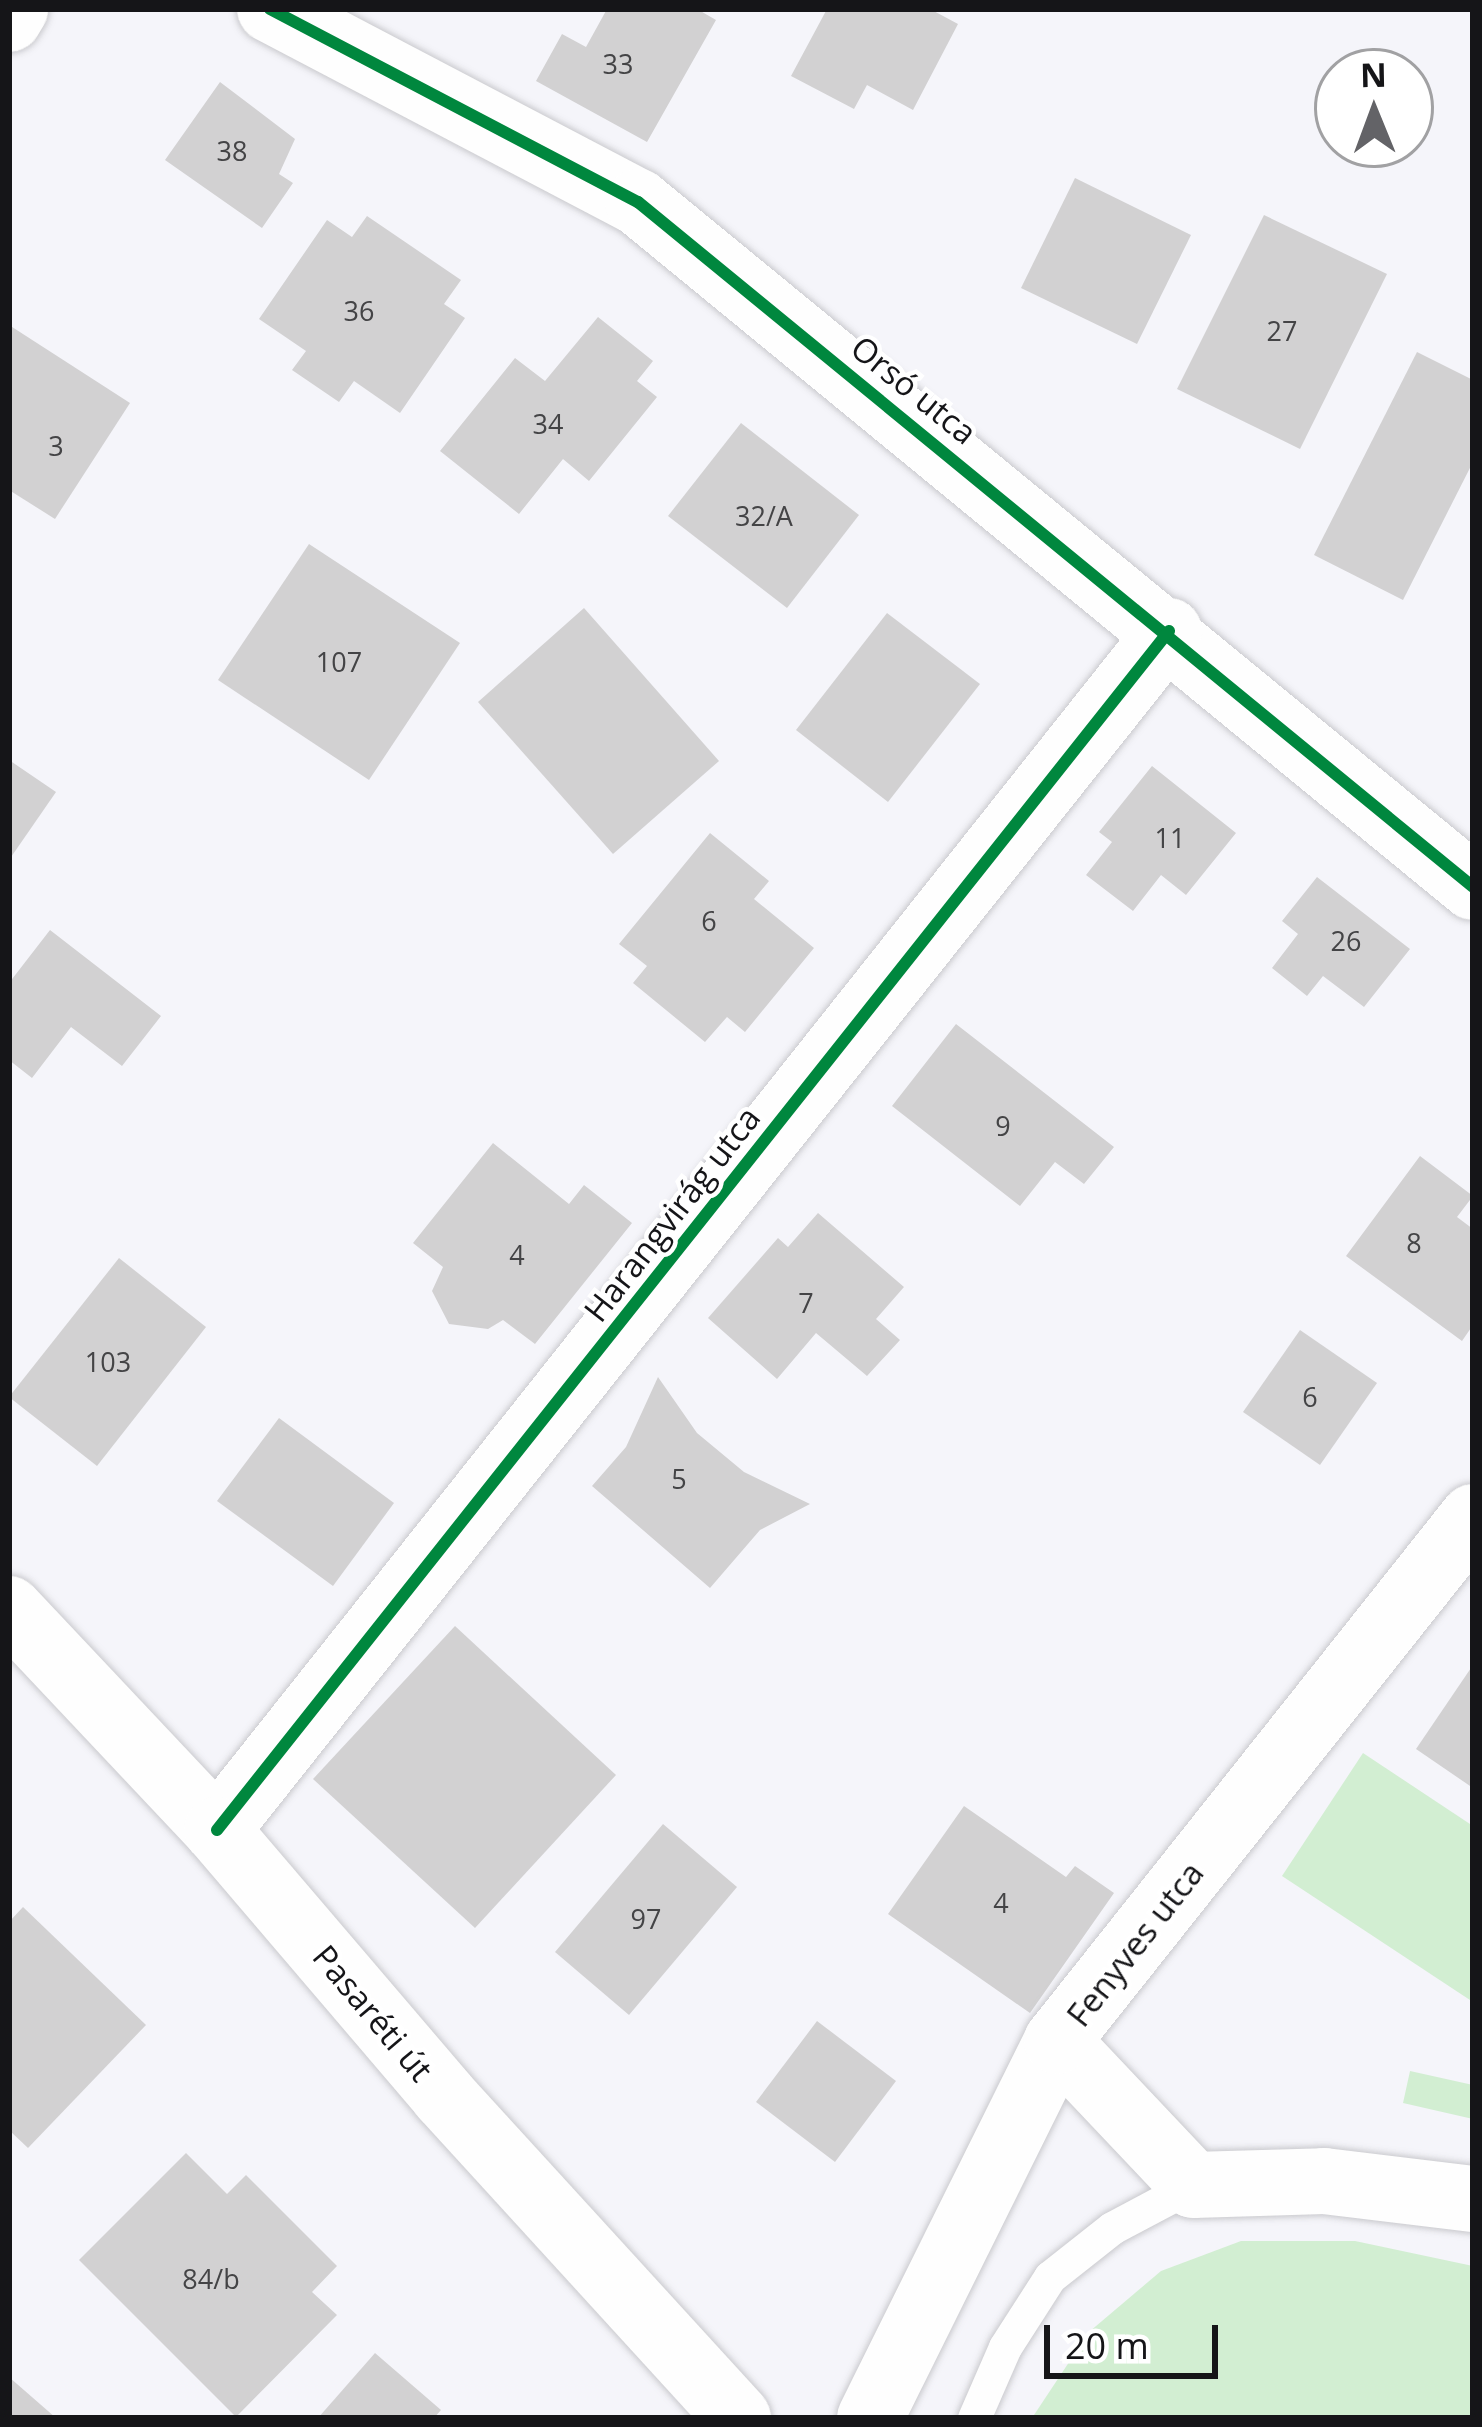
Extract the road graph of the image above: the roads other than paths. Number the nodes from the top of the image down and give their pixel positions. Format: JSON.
{"nodes":[{"id":1,"x":15,"y":9,"type":"edge"},
{"id":2,"x":270,"y":9,"type":"edge"},
{"id":3,"x":9,"y":19,"type":"edge"},
{"id":4,"x":1169,"y":631,"type":"junction"},
{"id":5,"x":1473,"y":887,"type":"edge"},
{"id":6,"x":1473,"y":1517,"type":"edge"},
{"id":7,"x":9,"y":1609,"type":"edge"},
{"id":8,"x":218,"y":1830,"type":"junction"},
{"id":9,"x":1058,"y":2042,"type":"junction"},
{"id":10,"x":1192,"y":2185,"type":"junction"},
{"id":11,"x":1473,"y":2199,"type":"edge"},
{"id":12,"x":738,"y":2418,"type":"edge"},
{"id":13,"x":869,"y":2418,"type":"edge"},
{"id":14,"x":974,"y":2418,"type":"edge"}],
"edges":[{"from":1,"to":3,"type":"street"},
{"from":2,"to":4,"type":"street","name":"Orsó utca"},
{"from":4,"to":5,"type":"street","name":"Orsó utca"},
{"from":4,"to":8,"type":"street","name":"Harangvirág utca"},
{"from":6,"to":9,"type":"street","name":"Fenyves utca"},
{"from":7,"to":8,"type":"street","name":"Pasaréti út"},
{"from":8,"to":12,"type":"street","name":"Pasaréti út"},
{"from":9,"to":10,"type":"street"},
{"from":9,"to":13,"type":"street","name":"Fenyves utca"},
{"from":10,"to":11,"type":"street"},
{"from":10,"to":14,"type":"lane"}]}
